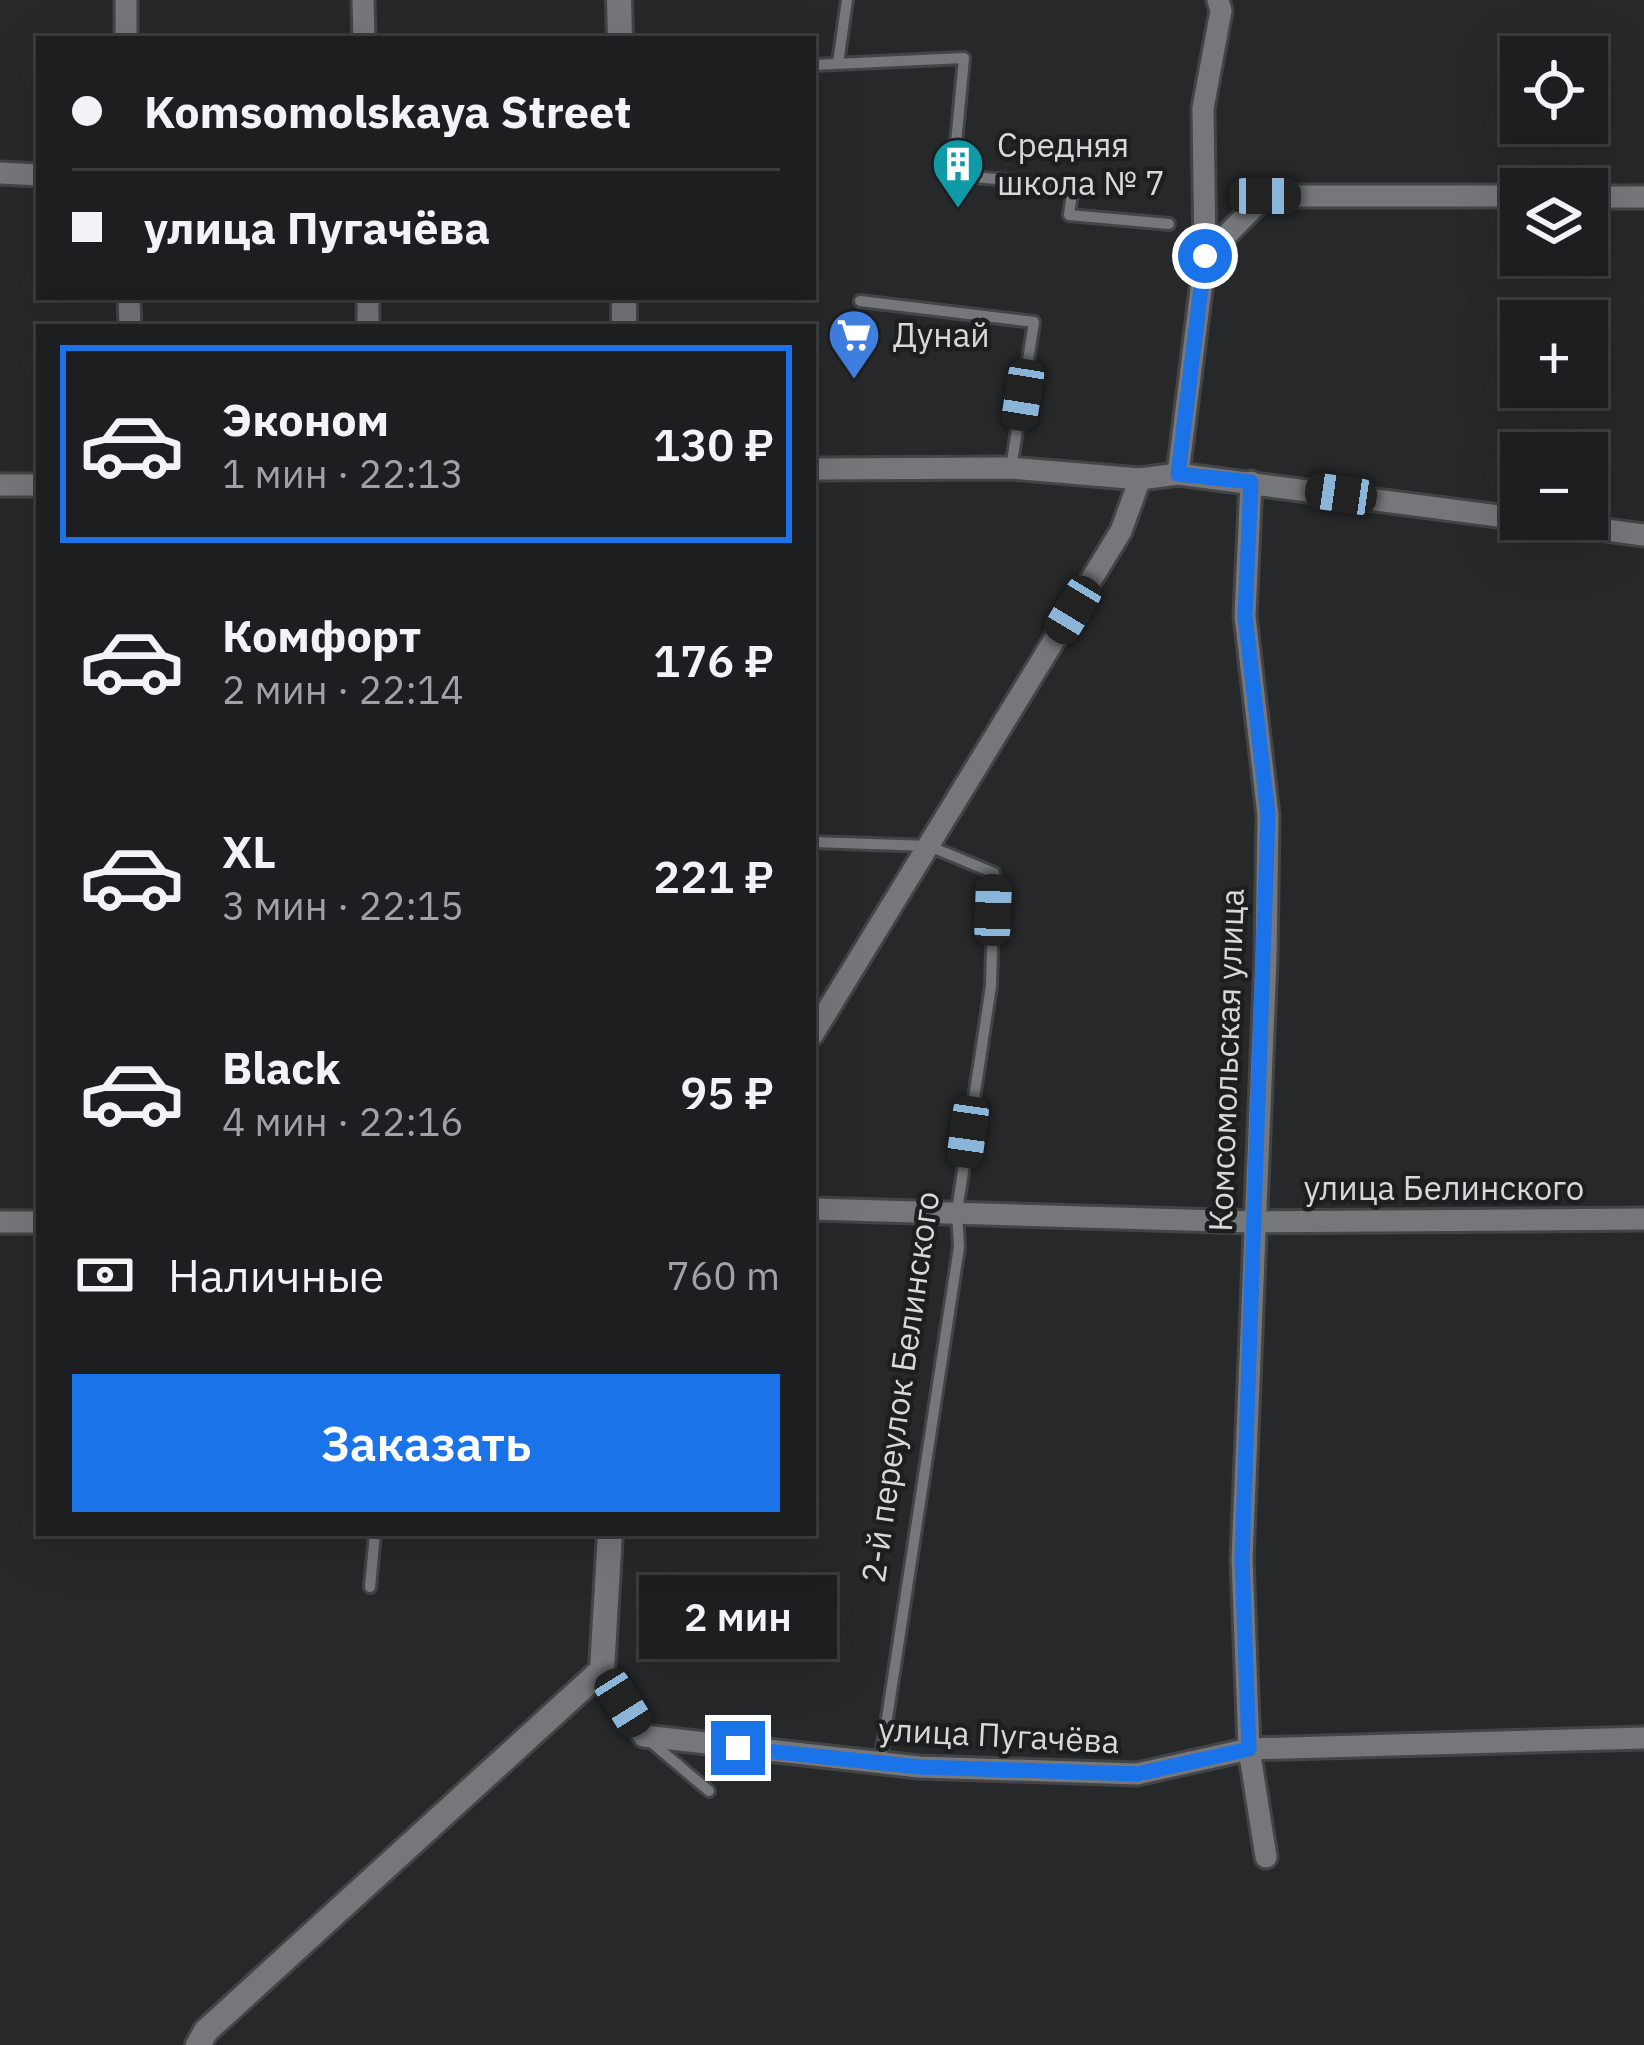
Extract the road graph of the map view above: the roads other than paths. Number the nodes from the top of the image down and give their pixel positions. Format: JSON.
{"nodes":[{"id":1,"x":126,"y":0,"type":"edge"},
{"id":2,"x":363,"y":0,"type":"edge"},
{"id":3,"x":619,"y":0,"type":"edge"},
{"id":4,"x":847,"y":0,"type":"edge"},
{"id":5,"x":1219,"y":0,"type":"edge"},
{"id":6,"x":126,"y":36,"type":"edge"},
{"id":7,"x":364,"y":36,"type":"edge"},
{"id":8,"x":620,"y":36,"type":"edge"},
{"id":9,"x":838,"y":64,"type":"junction"},
{"id":10,"x":816,"y":65,"type":"edge"},
{"id":11,"x":0,"y":173,"type":"edge"},
{"id":12,"x":36,"y":175,"type":"edge"},
{"id":13,"x":1500,"y":196,"type":"edge"},
{"id":14,"x":1608,"y":196,"type":"edge"},
{"id":15,"x":1644,"y":196,"type":"edge"},
{"id":16,"x":1169,"y":224,"type":"dead end"},
{"id":17,"x":1205,"y":256,"type":"junction"},
{"id":18,"x":860,"y":301,"type":"dead end"},
{"id":19,"x":1011,"y":468,"type":"junction"},
{"id":20,"x":816,"y":469,"type":"edge"},
{"id":21,"x":1178,"y":474,"type":"junction"},
{"id":22,"x":1140,"y":479,"type":"junction"},
{"id":23,"x":1251,"y":482,"type":"junction"},
{"id":24,"x":0,"y":484,"type":"edge"},
{"id":25,"x":36,"y":485,"type":"edge"},
{"id":26,"x":1500,"y":516,"type":"edge"},
{"id":27,"x":1608,"y":530,"type":"edge"},
{"id":28,"x":1644,"y":535,"type":"edge"},
{"id":29,"x":816,"y":842,"type":"edge"},
{"id":30,"x":929,"y":846,"type":"junction"},
{"id":31,"x":816,"y":1029,"type":"edge"},
{"id":32,"x":816,"y":1209,"type":"edge"},
{"id":33,"x":957,"y":1210,"type":"junction"},
{"id":34,"x":1644,"y":1219,"type":"edge"},
{"id":35,"x":0,"y":1222,"type":"edge"},
{"id":36,"x":36,"y":1222,"type":"edge"},
{"id":37,"x":1252,"y":1222,"type":"junction"},
{"id":38,"x":375,"y":1536,"type":"edge"},
{"id":39,"x":610,"y":1536,"type":"edge"},
{"id":40,"x":370,"y":1587,"type":"dead end"},
{"id":41,"x":602,"y":1670,"type":"junction"},
{"id":42,"x":644,"y":1736,"type":"junction"},
{"id":43,"x":1644,"y":1738,"type":"edge"},
{"id":44,"x":1249,"y":1749,"type":"junction"},
{"id":45,"x":880,"y":1764,"type":"junction"},
{"id":46,"x":709,"y":1791,"type":"dead end"},
{"id":47,"x":1266,"y":1857,"type":"dead end"},
{"id":48,"x":198,"y":2045,"type":"edge"}],
"edges":[{"from":1,"to":6,"type":"street"},
{"from":2,"to":7,"type":"street"},
{"from":3,"to":8,"type":"street"},
{"from":4,"to":9,"type":"lane"},
{"from":5,"to":17,"type":"street"},
{"from":9,"to":10,"type":"lane"},
{"from":9,"to":16,"type":"lane"},
{"from":11,"to":12,"type":"street"},
{"from":13,"to":17,"type":"street"},
{"from":14,"to":15,"type":"street"},
{"from":17,"to":21,"type":"street"},
{"from":18,"to":19,"type":"lane"},
{"from":19,"to":20,"type":"street"},
{"from":19,"to":22,"type":"street"},
{"from":21,"to":22,"type":"street"},
{"from":21,"to":23,"type":"street"},
{"from":22,"to":30,"type":"street"},
{"from":23,"to":26,"type":"street"},
{"from":23,"to":37,"type":"street","name":"Комсомольская улица"},
{"from":24,"to":25,"type":"street"},
{"from":27,"to":28,"type":"street"},
{"from":29,"to":30,"type":"lane","name":"2-й переулок Белинского"},
{"from":30,"to":31,"type":"street"},
{"from":30,"to":33,"type":"lane","name":"2-й переулок Белинского"},
{"from":32,"to":33,"type":"street","name":"улица Белинского"},
{"from":33,"to":37,"type":"street","name":"улица Белинского"},
{"from":33,"to":45,"type":"lane","name":"2-й переулок Белинского"},
{"from":34,"to":37,"type":"street","name":"улица Белинского"},
{"from":35,"to":36,"type":"street"},
{"from":37,"to":44,"type":"street","name":"Комсомольская улица"},
{"from":38,"to":40,"type":"lane"},
{"from":39,"to":41,"type":"street"},
{"from":41,"to":42,"type":"street"},
{"from":41,"to":48,"type":"street"},
{"from":42,"to":45,"type":"street","name":"улица Пугачёва"},
{"from":42,"to":46,"type":"lane"},
{"from":43,"to":44,"type":"street","name":"улица Пугачёва"},
{"from":44,"to":45,"type":"street","name":"улица Пугачёва"},
{"from":44,"to":47,"type":"street","name":"Комсомольская улица"}]}
